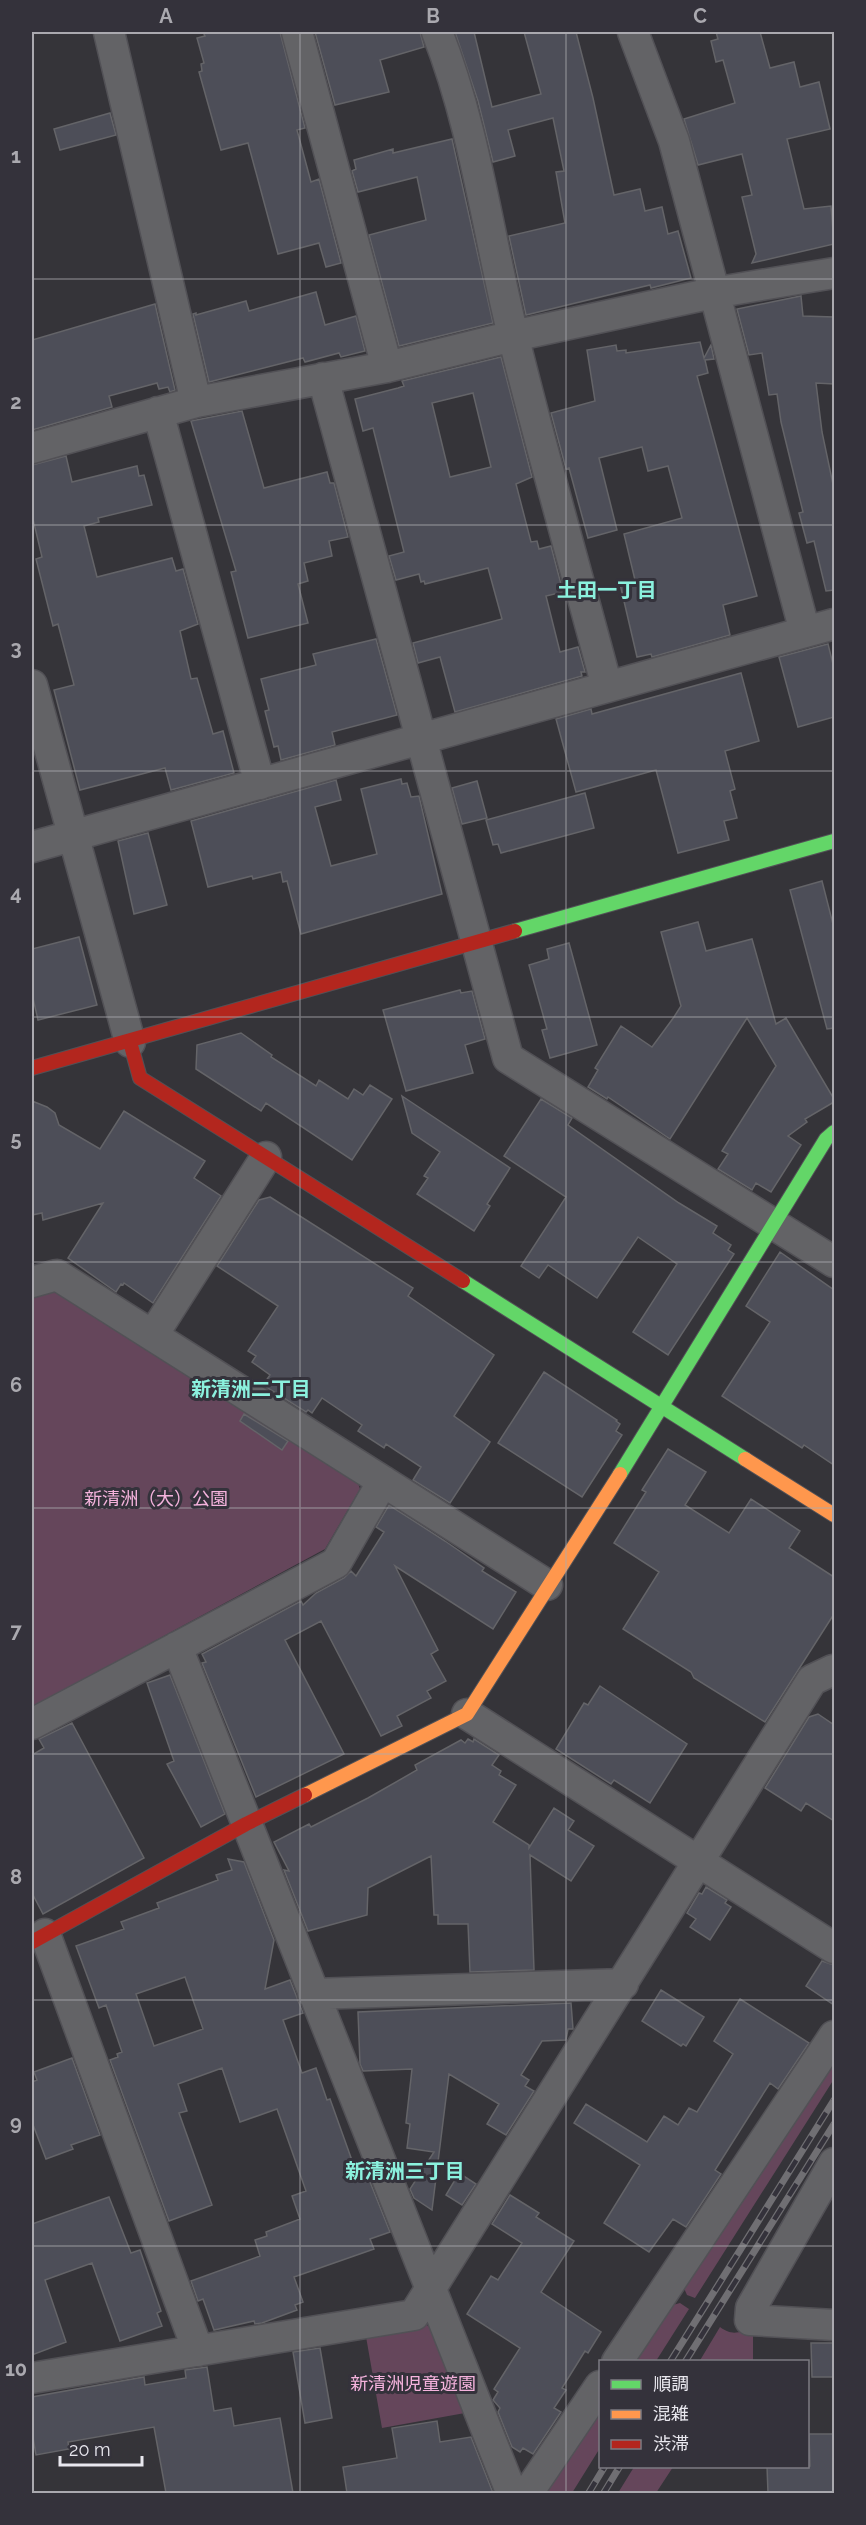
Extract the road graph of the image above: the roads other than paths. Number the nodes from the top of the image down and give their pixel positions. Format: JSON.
{"nodes":[{"id":1,"x":109,"y":32,"type":"edge"},
{"id":2,"x":297,"y":32,"type":"edge"},
{"id":3,"x":437,"y":32,"type":"edge"},
{"id":4,"x":633,"y":32,"type":"edge"},
{"id":5,"x":834,"y":273,"type":"edge"},
{"id":6,"x":713,"y":293,"type":"junction"},
{"id":7,"x":513,"y":336,"type":"junction"},
{"id":8,"x":387,"y":367,"type":"junction"},
{"id":9,"x":323,"y":378,"type":"junction"},
{"id":10,"x":196,"y":402,"type":"junction"},
{"id":11,"x":158,"y":412,"type":"junction"},
{"id":12,"x":32,"y":448,"type":"edge"},
{"id":13,"x":834,"y":624,"type":"edge"},
{"id":14,"x":804,"y":632,"type":"junction"},
{"id":15,"x":32,"y":685,"type":"edge"},
{"id":16,"x":607,"y":687,"type":"junction"},
{"id":17,"x":420,"y":739,"type":"junction"},
{"id":18,"x":260,"y":784,"type":"junction"},
{"id":19,"x":72,"y":836,"type":"junction"},
{"id":20,"x":834,"y":841,"type":"edge"},
{"id":21,"x":32,"y":847,"type":"edge"},
{"id":22,"x":477,"y":941,"type":"junction"},
{"id":23,"x":130,"y":1042,"type":"junction"},
{"id":24,"x":32,"y":1068,"type":"edge"},
{"id":25,"x":834,"y":1132,"type":"edge"},
{"id":26,"x":266,"y":1157,"type":"junction"},
{"id":27,"x":774,"y":1224,"type":"junction"},
{"id":28,"x":834,"y":1262,"type":"edge"},
{"id":29,"x":32,"y":1282,"type":"edge"},
{"id":30,"x":153,"y":1335,"type":"junction"},
{"id":31,"x":663,"y":1406,"type":"junction"},
{"id":32,"x":383,"y":1481,"type":"junction"},
{"id":33,"x":834,"y":1515,"type":"edge"},
{"id":34,"x":548,"y":1585,"type":"junction"},
{"id":35,"x":177,"y":1647,"type":"junction"},
{"id":36,"x":834,"y":1670,"type":"edge"},
{"id":37,"x":467,"y":1714,"type":"junction"},
{"id":38,"x":32,"y":1724,"type":"edge"},
{"id":39,"x":246,"y":1824,"type":"junction"},
{"id":40,"x":697,"y":1862,"type":"junction"},
{"id":41,"x":38,"y":1938,"type":"edge"},
{"id":42,"x":834,"y":1948,"type":"edge"},
{"id":43,"x":623,"y":1984,"type":"junction"},
{"id":44,"x":313,"y":1994,"type":"junction"},
{"id":45,"x":834,"y":2036,"type":"edge"},
{"id":46,"x":834,"y":2163,"type":"edge"},
{"id":47,"x":430,"y":2290,"type":"junction"},
{"id":48,"x":834,"y":2325,"type":"edge"},
{"id":49,"x":198,"y":2350,"type":"junction"},
{"id":50,"x":618,"y":2360,"type":"edge"},
{"id":51,"x":32,"y":2378,"type":"edge"},
{"id":52,"x":599,"y":2387,"type":"edge"},
{"id":53,"x":512,"y":2493,"type":"edge"},
{"id":54,"x":527,"y":2493,"type":"edge"}],
"edges":[{"from":1,"to":10,"type":"street"},
{"from":2,"to":8,"type":"street"},
{"from":3,"to":7,"type":"street"},
{"from":4,"to":6,"type":"street"},
{"from":5,"to":6,"type":"street"},
{"from":6,"to":7,"type":"street"},
{"from":6,"to":14,"type":"street"},
{"from":7,"to":8,"type":"street"},
{"from":7,"to":16,"type":"street"},
{"from":8,"to":9,"type":"street"},
{"from":9,"to":10,"type":"street"},
{"from":9,"to":17,"type":"street"},
{"from":10,"to":11,"type":"street"},
{"from":11,"to":12,"type":"street"},
{"from":11,"to":18,"type":"street"},
{"from":13,"to":14,"type":"street"},
{"from":14,"to":16,"type":"street"},
{"from":15,"to":19,"type":"street"},
{"from":16,"to":17,"type":"street"},
{"from":17,"to":18,"type":"street"},
{"from":17,"to":22,"type":"street"},
{"from":18,"to":19,"type":"street"},
{"from":19,"to":21,"type":"street"},
{"from":19,"to":23,"type":"street"},
{"from":20,"to":22,"type":"street"},
{"from":22,"to":23,"type":"street"},
{"from":22,"to":27,"type":"street"},
{"from":23,"to":24,"type":"street"},
{"from":23,"to":26,"type":"street"},
{"from":25,"to":27,"type":"street"},
{"from":26,"to":30,"type":"street"},
{"from":26,"to":31,"type":"street"},
{"from":27,"to":28,"type":"street"},
{"from":27,"to":31,"type":"street"},
{"from":29,"to":30,"type":"street"},
{"from":30,"to":32,"type":"street"},
{"from":31,"to":33,"type":"street"},
{"from":31,"to":34,"type":"street"},
{"from":32,"to":34,"type":"street"},
{"from":32,"to":35,"type":"street"},
{"from":34,"to":37,"type":"street"},
{"from":35,"to":38,"type":"street"},
{"from":35,"to":39,"type":"street"},
{"from":36,"to":40,"type":"street"},
{"from":37,"to":39,"type":"street"},
{"from":37,"to":40,"type":"street"},
{"from":39,"to":41,"type":"street"},
{"from":39,"to":44,"type":"street"},
{"from":40,"to":42,"type":"street"},
{"from":40,"to":43,"type":"street"},
{"from":41,"to":49,"type":"street"},
{"from":43,"to":44,"type":"street"},
{"from":43,"to":47,"type":"street"},
{"from":44,"to":47,"type":"street"},
{"from":45,"to":50,"type":"street"},
{"from":46,"to":48,"type":"street"},
{"from":47,"to":49,"type":"street"},
{"from":47,"to":53,"type":"street"},
{"from":49,"to":51,"type":"street"},
{"from":52,"to":54,"type":"street"}]}
